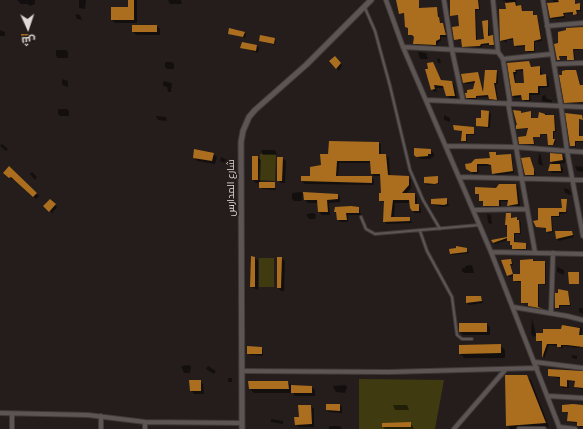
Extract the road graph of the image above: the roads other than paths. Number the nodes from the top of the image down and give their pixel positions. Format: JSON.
{"nodes":[{"id":1,"x":371,"y":0,"type":"edge"},
{"id":2,"x":386,"y":0,"type":"edge"},
{"id":3,"x":444,"y":0,"type":"edge"},
{"id":4,"x":493,"y":0,"type":"edge"},
{"id":5,"x":543,"y":0,"type":"edge"},
{"id":6,"x":364,"y":7,"type":"junction"},
{"id":7,"x":583,"y":23,"type":"edge"},
{"id":8,"x":547,"y":26,"type":"junction"},
{"id":9,"x":403,"y":47,"type":"junction"},
{"id":10,"x":452,"y":50,"type":"junction"},
{"id":11,"x":498,"y":52,"type":"junction"},
{"id":12,"x":552,"y":54,"type":"junction"},
{"id":13,"x":503,"y":59,"type":"junction"},
{"id":14,"x":583,"y":63,"type":"edge"},
{"id":15,"x":554,"y":64,"type":"junction"},
{"id":16,"x":426,"y":100,"type":"junction"},
{"id":17,"x":463,"y":101,"type":"junction"},
{"id":18,"x":509,"y":103,"type":"junction"},
{"id":19,"x":561,"y":106,"type":"junction"},
{"id":20,"x":583,"y":107,"type":"edge"},
{"id":21,"x":446,"y":146,"type":"junction"},
{"id":22,"x":515,"y":147,"type":"junction"},
{"id":23,"x":567,"y":151,"type":"junction"},
{"id":24,"x":583,"y":152,"type":"edge"},
{"id":25,"x":460,"y":177,"type":"junction"},
{"id":26,"x":520,"y":177,"type":"junction"},
{"id":27,"x":573,"y":179,"type":"junction"},
{"id":28,"x":583,"y":180,"type":"edge"},
{"id":29,"x":526,"y":209,"type":"junction"},
{"id":30,"x":474,"y":210,"type":"junction"},
{"id":31,"x":360,"y":217,"type":"dead end"},
{"id":32,"x":480,"y":225,"type":"junction"},
{"id":33,"x":440,"y":229,"type":"junction"},
{"id":34,"x":420,"y":231,"type":"junction"},
{"id":35,"x":583,"y":236,"type":"edge"},
{"id":36,"x":492,"y":252,"type":"junction"},
{"id":37,"x":535,"y":252,"type":"junction"},
{"id":38,"x":553,"y":253,"type":"junction"},
{"id":39,"x":583,"y":254,"type":"edge"},
{"id":40,"x":513,"y":307,"type":"junction"},
{"id":41,"x":551,"y":313,"type":"junction"},
{"id":42,"x":583,"y":320,"type":"edge"},
{"id":43,"x":472,"y":339,"type":"dead end"},
{"id":44,"x":535,"y":362,"type":"junction"},
{"id":45,"x":537,"y":368,"type":"junction"},
{"id":46,"x":583,"y":368,"type":"edge"},
{"id":47,"x":506,"y":369,"type":"junction"},
{"id":48,"x":242,"y":371,"type":"junction"},
{"id":49,"x":548,"y":396,"type":"junction"},
{"id":50,"x":583,"y":398,"type":"edge"},
{"id":51,"x":0,"y":413,"type":"edge"},
{"id":52,"x":12,"y":414,"type":"junction"},
{"id":53,"x":101,"y":416,"type":"junction"},
{"id":54,"x":145,"y":422,"type":"junction"},
{"id":55,"x":242,"y":426,"type":"edge"},
{"id":56,"x":560,"y":428,"type":"edge"},
{"id":57,"x":12,"y":429,"type":"edge"},
{"id":58,"x":101,"y":429,"type":"edge"},
{"id":59,"x":145,"y":429,"type":"edge"},
{"id":60,"x":454,"y":429,"type":"edge"},
{"id":61,"x":520,"y":429,"type":"edge"},
{"id":62,"x":544,"y":429,"type":"edge"},
{"id":63,"x":576,"y":429,"type":"edge"}],
"edges":[{"from":1,"to":6,"type":"street","name":"شارع المدارس"},
{"from":2,"to":9,"type":"street"},
{"from":3,"to":10,"type":"street"},
{"from":4,"to":11,"type":"street"},
{"from":5,"to":8,"type":"street"},
{"from":6,"to":33,"type":"lane"},
{"from":6,"to":48,"type":"street","name":"شارع المدارس"},
{"from":7,"to":8,"type":"street"},
{"from":8,"to":12,"type":"street"},
{"from":9,"to":10,"type":"street"},
{"from":9,"to":16,"type":"street"},
{"from":10,"to":11,"type":"street"},
{"from":10,"to":17,"type":"street"},
{"from":11,"to":13,"type":"street"},
{"from":12,"to":13,"type":"street"},
{"from":12,"to":15,"type":"street"},
{"from":13,"to":18,"type":"street"},
{"from":14,"to":15,"type":"street"},
{"from":15,"to":19,"type":"street"},
{"from":16,"to":17,"type":"street"},
{"from":16,"to":21,"type":"street"},
{"from":17,"to":18,"type":"street"},
{"from":18,"to":19,"type":"street"},
{"from":18,"to":22,"type":"street"},
{"from":19,"to":20,"type":"street"},
{"from":19,"to":23,"type":"street"},
{"from":21,"to":22,"type":"street"},
{"from":21,"to":25,"type":"street"},
{"from":22,"to":23,"type":"street"},
{"from":22,"to":26,"type":"street"},
{"from":23,"to":24,"type":"street"},
{"from":23,"to":27,"type":"street"},
{"from":25,"to":26,"type":"street"},
{"from":25,"to":30,"type":"street"},
{"from":26,"to":27,"type":"street"},
{"from":26,"to":29,"type":"street"},
{"from":27,"to":28,"type":"street"},
{"from":27,"to":35,"type":"street"},
{"from":29,"to":30,"type":"street"},
{"from":29,"to":37,"type":"street"},
{"from":30,"to":32,"type":"street"},
{"from":31,"to":34,"type":"lane"},
{"from":32,"to":33,"type":"lane"},
{"from":32,"to":36,"type":"street"},
{"from":33,"to":34,"type":"lane"},
{"from":34,"to":43,"type":"lane"},
{"from":36,"to":37,"type":"street"},
{"from":36,"to":40,"type":"street"},
{"from":37,"to":38,"type":"street"},
{"from":38,"to":39,"type":"street"},
{"from":38,"to":41,"type":"street"},
{"from":40,"to":41,"type":"street"},
{"from":40,"to":44,"type":"street"},
{"from":41,"to":42,"type":"street"},
{"from":44,"to":45,"type":"street"},
{"from":44,"to":46,"type":"street"},
{"from":45,"to":47,"type":"street"},
{"from":45,"to":49,"type":"street"},
{"from":47,"to":48,"type":"street"},
{"from":47,"to":60,"type":"street"},
{"from":48,"to":55,"type":"street","name":"شارع المدارس"},
{"from":49,"to":50,"type":"street"},
{"from":49,"to":56,"type":"street"},
{"from":51,"to":52,"type":"street"},
{"from":52,"to":53,"type":"street"},
{"from":52,"to":57,"type":"street"},
{"from":53,"to":54,"type":"street"},
{"from":53,"to":58,"type":"street"},
{"from":54,"to":55,"type":"street"},
{"from":54,"to":59,"type":"street"},
{"from":56,"to":63,"type":"street"},
{"from":61,"to":62,"type":"street"}]}
